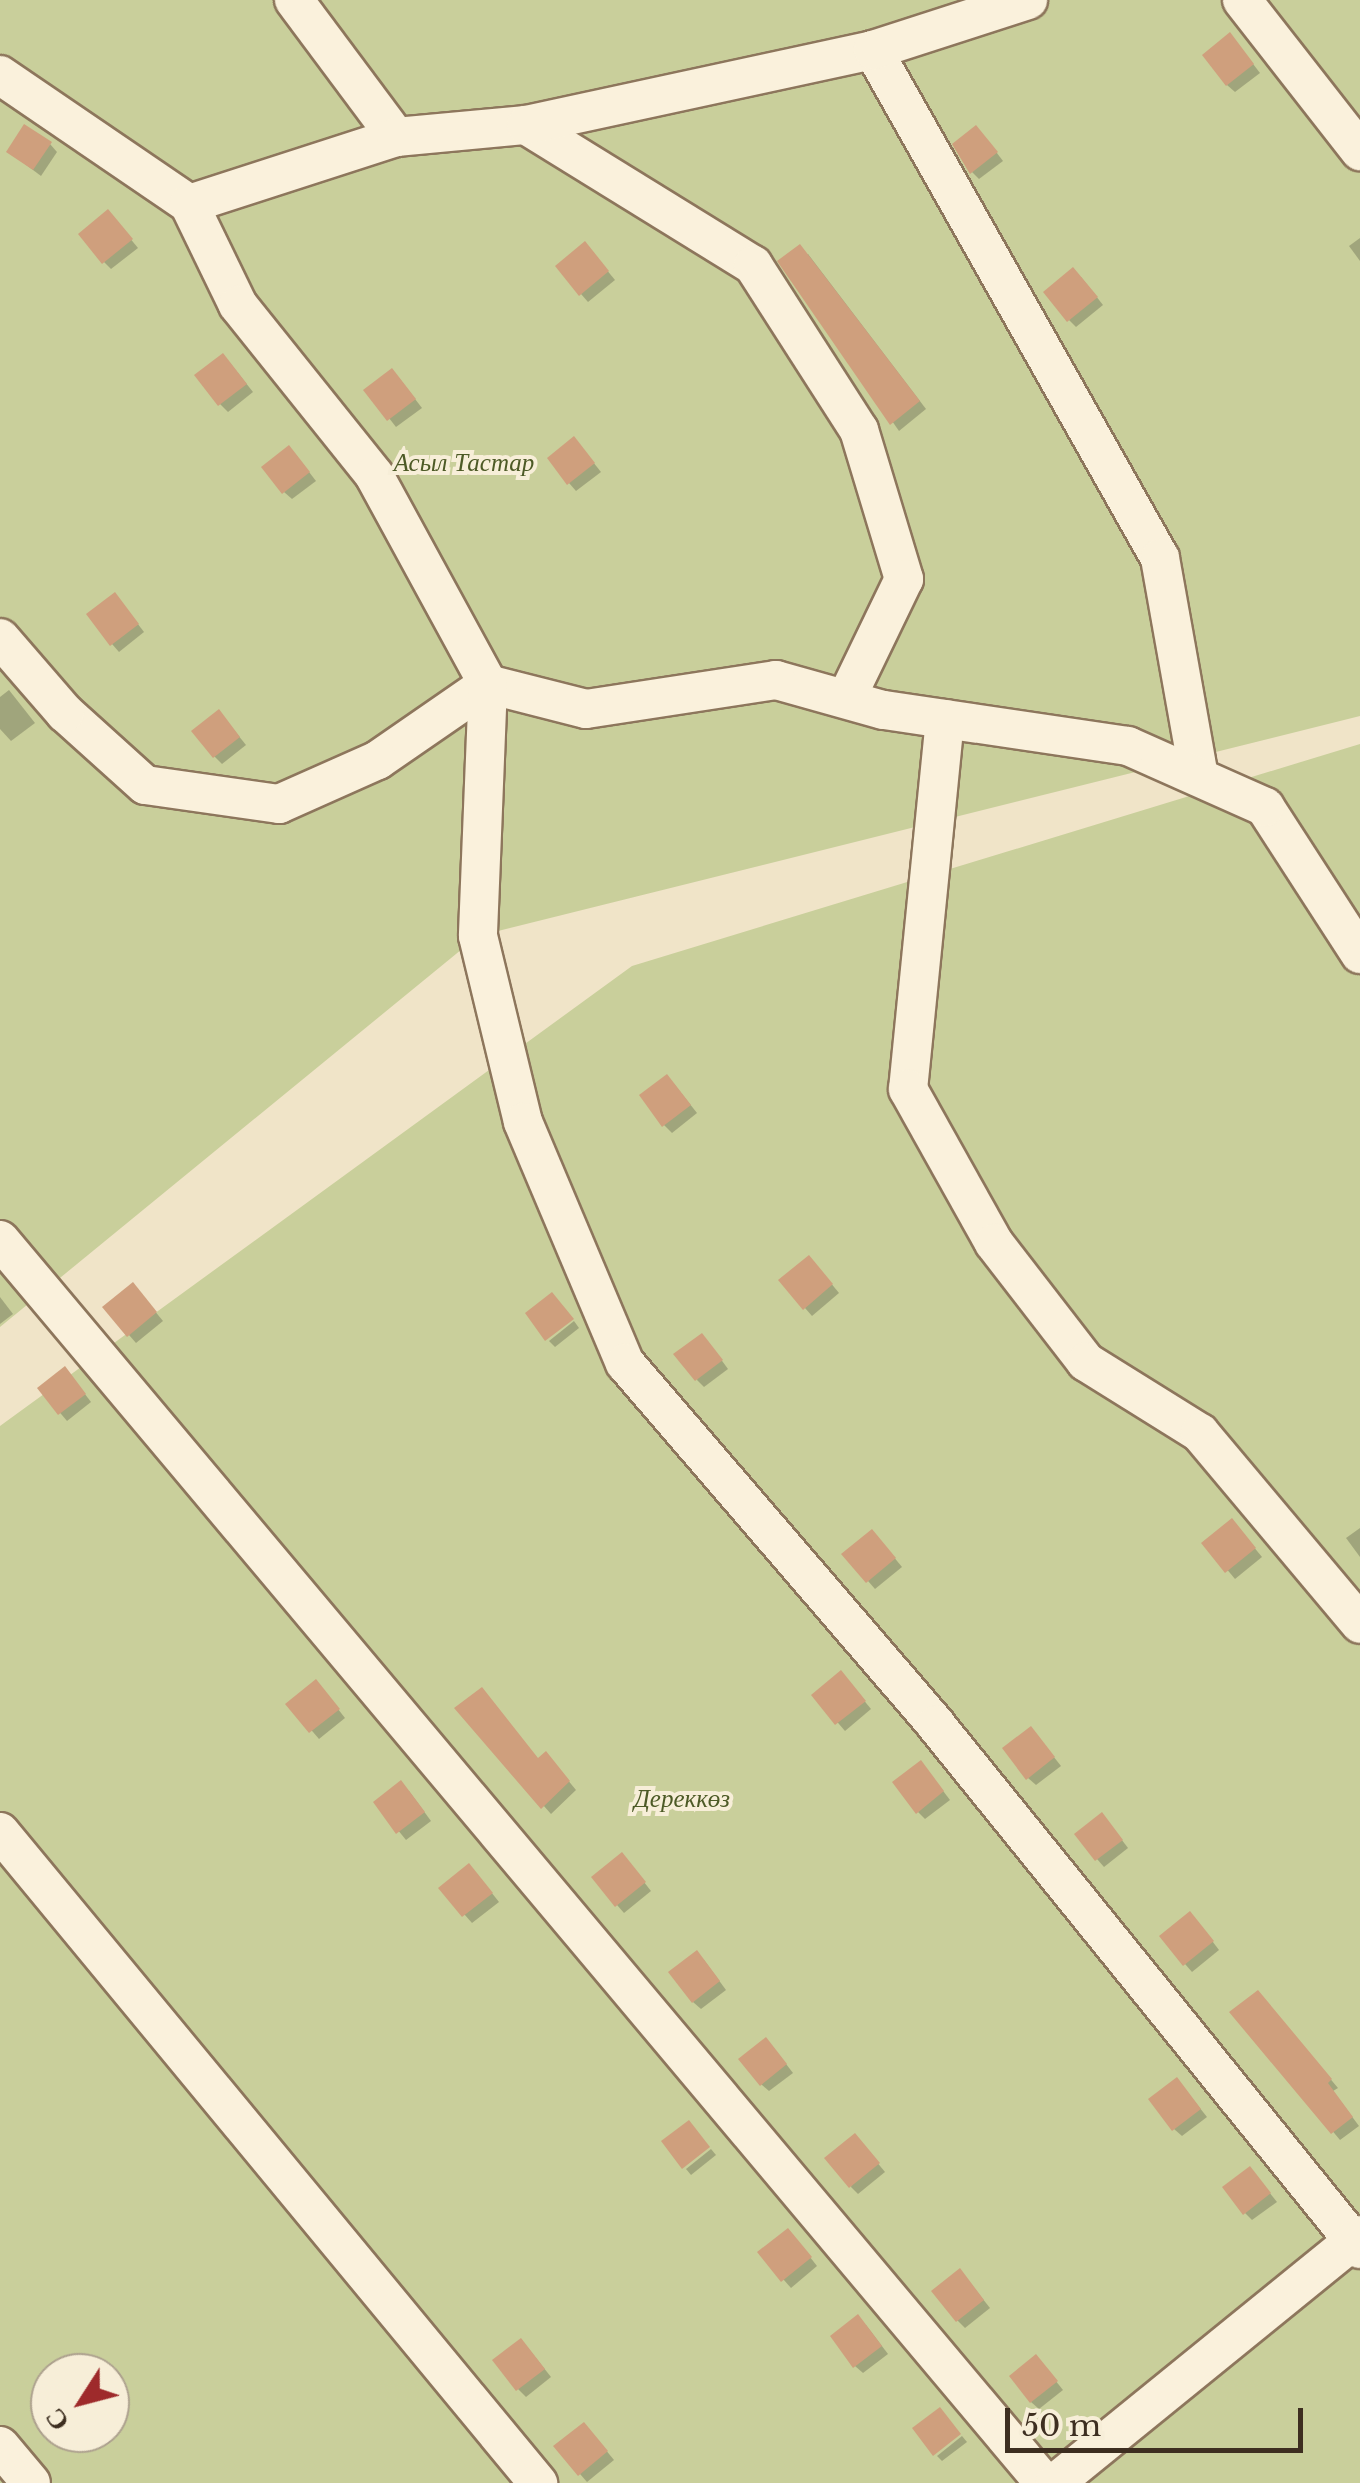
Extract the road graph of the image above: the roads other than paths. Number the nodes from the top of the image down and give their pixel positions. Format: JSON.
{"nodes":[{"id":1,"x":294,"y":0,"type":"edge"},
{"id":2,"x":1028,"y":0,"type":"edge"},
{"id":3,"x":1242,"y":0,"type":"edge"},
{"id":4,"x":873,"y":50,"type":"junction"},
{"id":5,"x":0,"y":74,"type":"edge"},
{"id":6,"x":526,"y":125,"type":"junction"},
{"id":7,"x":396,"y":137,"type":"junction"},
{"id":8,"x":1360,"y":152,"type":"edge"},
{"id":9,"x":189,"y":204,"type":"junction"},
{"id":10,"x":0,"y":638,"type":"edge"},
{"id":11,"x":488,"y":684,"type":"junction"},
{"id":12,"x":846,"y":700,"type":"junction"},
{"id":13,"x":945,"y":719,"type":"junction"},
{"id":14,"x":1199,"y":777,"type":"junction"},
{"id":15,"x":1360,"y":954,"type":"edge"},
{"id":16,"x":0,"y":1240,"type":"edge"},
{"id":17,"x":1360,"y":1624,"type":"edge"},
{"id":18,"x":0,"y":1832,"type":"edge"},
{"id":19,"x":1358,"y":2241,"type":"edge"},
{"id":20,"x":0,"y":2446,"type":"edge"},
{"id":21,"x":31,"y":2483,"type":"edge"},
{"id":22,"x":538,"y":2483,"type":"edge"},
{"id":23,"x":1044,"y":2483,"type":"edge"},
{"id":24,"x":1056,"y":2483,"type":"edge"}],
"edges":[{"from":1,"to":7,"type":"street"},
{"from":2,"to":4,"type":"street"},
{"from":3,"to":8,"type":"street"},
{"from":4,"to":6,"type":"street"},
{"from":4,"to":14,"type":"street"},
{"from":5,"to":9,"type":"street"},
{"from":6,"to":7,"type":"street"},
{"from":6,"to":12,"type":"street"},
{"from":7,"to":9,"type":"street"},
{"from":9,"to":11,"type":"street"},
{"from":10,"to":11,"type":"street"},
{"from":11,"to":12,"type":"street"},
{"from":11,"to":19,"type":"street"},
{"from":12,"to":13,"type":"street"},
{"from":13,"to":14,"type":"street"},
{"from":13,"to":17,"type":"street"},
{"from":14,"to":15,"type":"street"},
{"from":16,"to":23,"type":"street"},
{"from":18,"to":22,"type":"street"},
{"from":19,"to":24,"type":"street"},
{"from":20,"to":21,"type":"street"}]}
